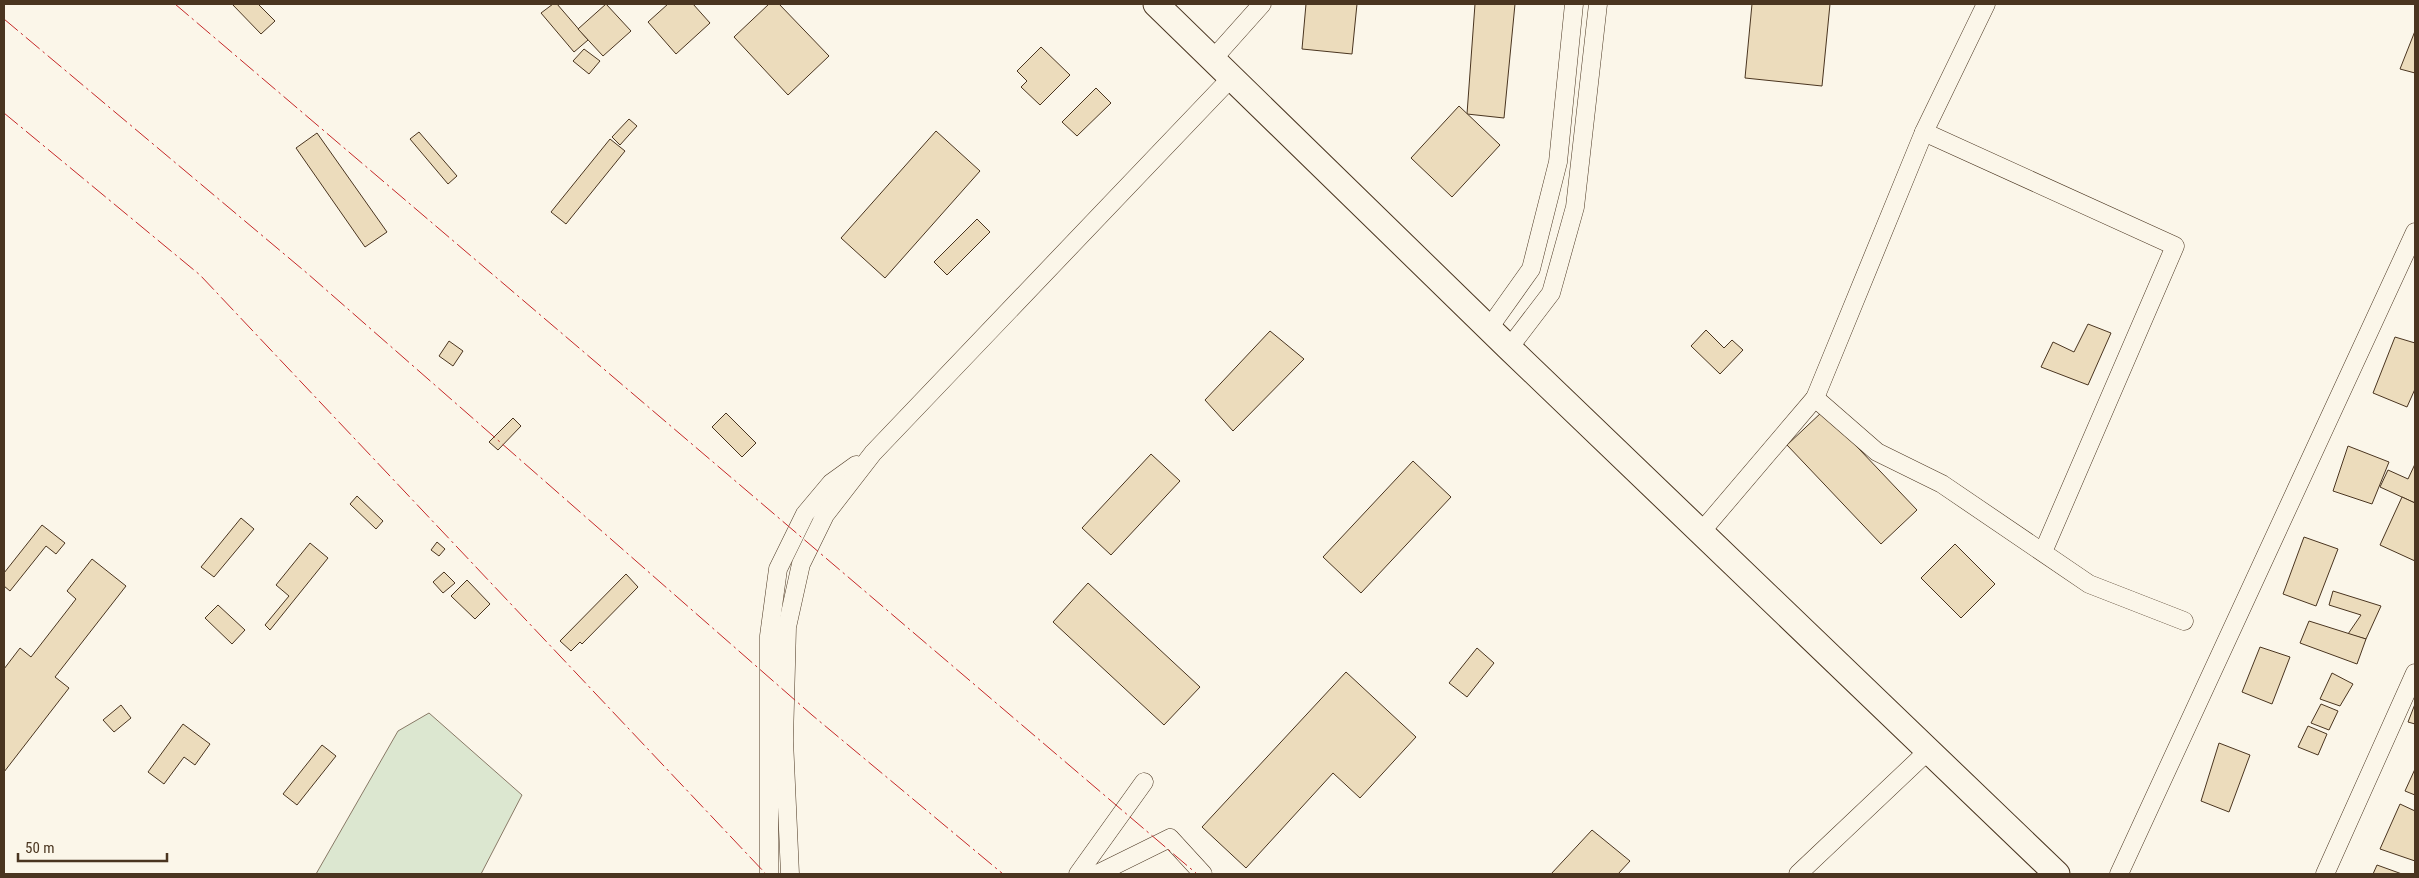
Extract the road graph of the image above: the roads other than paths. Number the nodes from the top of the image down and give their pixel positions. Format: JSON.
{"nodes":[{"id":1,"x":1156,"y":4,"type":"edge"},
{"id":2,"x":1262,"y":4,"type":"edge"},
{"id":3,"x":1574,"y":4,"type":"edge"},
{"id":4,"x":1598,"y":4,"type":"edge"},
{"id":5,"x":1986,"y":4,"type":"edge"},
{"id":6,"x":1212,"y":60,"type":"junction"},
{"id":7,"x":1231,"y":78,"type":"junction"},
{"id":8,"x":1924,"y":132,"type":"junction"},
{"id":9,"x":2415,"y":232,"type":"edge"},
{"id":10,"x":1489,"y":328,"type":"junction"},
{"id":11,"x":1509,"y":348,"type":"junction"},
{"id":12,"x":1815,"y":398,"type":"junction"},
{"id":13,"x":873,"y":453,"type":"junction"},
{"id":14,"x":1701,"y":532,"type":"junction"},
{"id":15,"x":2043,"y":552,"type":"junction"},
{"id":16,"x":2184,"y":621,"type":"dead end"},
{"id":17,"x":2415,"y":673,"type":"edge"},
{"id":18,"x":1928,"y":750,"type":"junction"},
{"id":19,"x":1144,"y":782,"type":"dead end"},
{"id":20,"x":769,"y":874,"type":"edge"},
{"id":21,"x":790,"y":874,"type":"edge"},
{"id":22,"x":1078,"y":874,"type":"edge"},
{"id":23,"x":1097,"y":874,"type":"edge"},
{"id":24,"x":1203,"y":874,"type":"edge"},
{"id":25,"x":1798,"y":874,"type":"edge"},
{"id":26,"x":2057,"y":874,"type":"edge"},
{"id":27,"x":2119,"y":874,"type":"edge"},
{"id":28,"x":2325,"y":874,"type":"edge"}],
"edges":[{"from":1,"to":6,"type":"main road"},
{"from":2,"to":6,"type":"street"},
{"from":3,"to":10,"type":"street"},
{"from":4,"to":11,"type":"street"},
{"from":5,"to":8,"type":"street"},
{"from":6,"to":7,"type":"main road"},
{"from":7,"to":10,"type":"main road"},
{"from":7,"to":13,"type":"street"},
{"from":8,"to":12,"type":"street"},
{"from":8,"to":15,"type":"street"},
{"from":9,"to":27,"type":"street"},
{"from":10,"to":11,"type":"main road"},
{"from":11,"to":14,"type":"main road"},
{"from":12,"to":14,"type":"street"},
{"from":12,"to":15,"type":"street"},
{"from":13,"to":20,"type":"street"},
{"from":13,"to":21,"type":"street"},
{"from":14,"to":18,"type":"main road"},
{"from":15,"to":16,"type":"street"},
{"from":17,"to":28,"type":"street"},
{"from":18,"to":25,"type":"street"},
{"from":18,"to":26,"type":"main road"},
{"from":19,"to":22,"type":"street"},
{"from":23,"to":24,"type":"street"}]}
